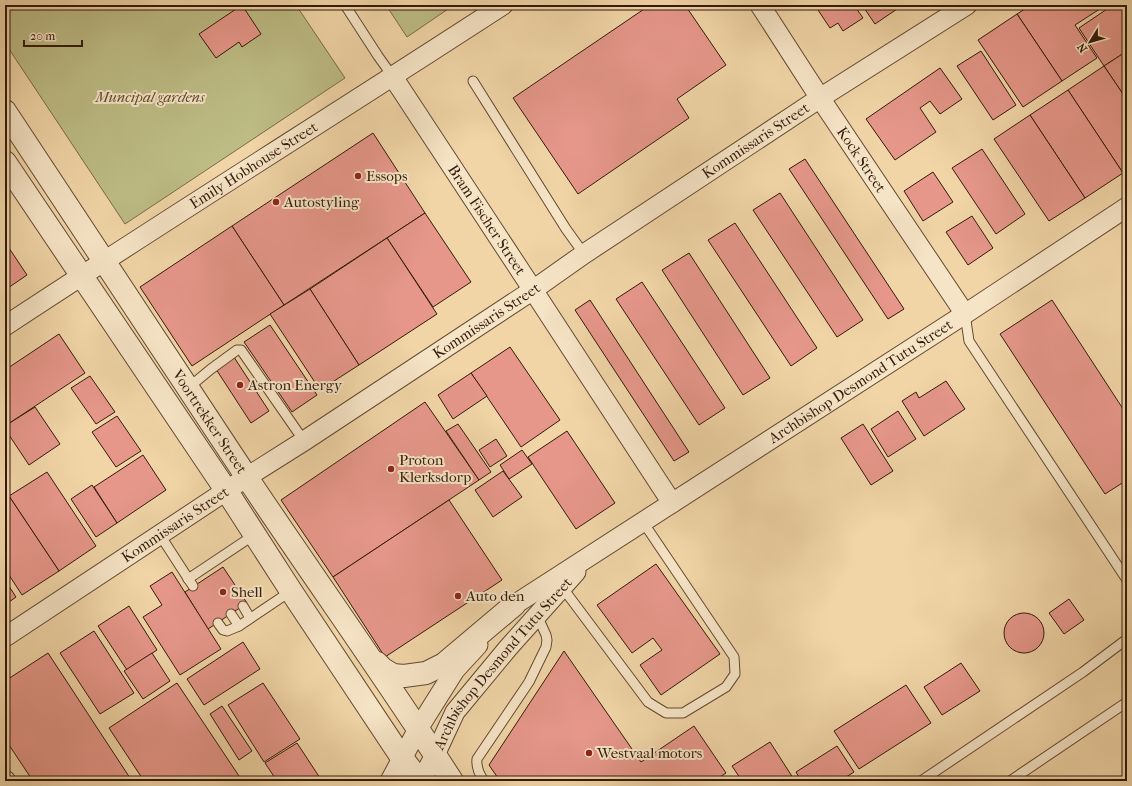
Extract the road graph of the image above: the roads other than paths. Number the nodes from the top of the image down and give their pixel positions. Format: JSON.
{"nodes":[{"id":1,"x":345,"y":5,"type":"edge"},
{"id":2,"x":503,"y":5,"type":"edge"},
{"id":3,"x":760,"y":5,"type":"edge"},
{"id":4,"x":967,"y":5,"type":"edge"},
{"id":5,"x":393,"y":77,"type":"junction"},
{"id":6,"x":473,"y":81,"type":"dead end"},
{"id":7,"x":820,"y":98,"type":"junction"},
{"id":8,"x":5,"y":111,"type":"edge"},
{"id":9,"x":5,"y":162,"type":"edge"},
{"id":10,"x":1127,"y":207,"type":"edge"},
{"id":11,"x":584,"y":254,"type":"junction"},
{"id":12,"x":103,"y":262,"type":"junction"},
{"id":13,"x":82,"y":275,"type":"junction"},
{"id":14,"x":533,"y":290,"type":"junction"},
{"id":15,"x":965,"y":314,"type":"junction"},
{"id":16,"x":5,"y":326,"type":"edge"},
{"id":17,"x":188,"y":388,"type":"junction"},
{"id":18,"x":304,"y":441,"type":"junction"},
{"id":19,"x":246,"y":477,"type":"junction"},
{"id":20,"x":226,"y":490,"type":"junction"},
{"id":21,"x":672,"y":504,"type":"junction"},
{"id":22,"x":642,"y":522,"type":"junction"},
{"id":23,"x":160,"y":535,"type":"junction"},
{"id":24,"x":254,"y":535,"type":"junction"},
{"id":25,"x":593,"y":553,"type":"junction"},
{"id":26,"x":1127,"y":580,"type":"edge"},
{"id":27,"x":562,"y":587,"type":"junction"},
{"id":28,"x":291,"y":591,"type":"junction"},
{"id":29,"x":514,"y":605,"type":"junction"},
{"id":30,"x":243,"y":606,"type":"dead end"},
{"id":31,"x":231,"y":614,"type":"dead end"},
{"id":32,"x":537,"y":615,"type":"junction"},
{"id":33,"x":250,"y":618,"type":"junction"},
{"id":34,"x":218,"y":622,"type":"dead end"},
{"id":35,"x":239,"y":626,"type":"junction"},
{"id":36,"x":5,"y":637,"type":"edge"},
{"id":37,"x":1127,"y":639,"type":"edge"},
{"id":38,"x":371,"y":658,"type":"junction"},
{"id":39,"x":1127,"y":702,"type":"edge"},
{"id":40,"x":418,"y":729,"type":"junction"},
{"id":41,"x":435,"y":755,"type":"junction"},
{"id":42,"x":402,"y":758,"type":"junction"},
{"id":43,"x":390,"y":781,"type":"edge"},
{"id":44,"x":421,"y":781,"type":"edge"},
{"id":45,"x":452,"y":781,"type":"edge"},
{"id":46,"x":484,"y":781,"type":"edge"},
{"id":47,"x":921,"y":781,"type":"edge"},
{"id":48,"x":1010,"y":781,"type":"edge"}],
"edges":[{"from":1,"to":5,"type":"lane"},
{"from":2,"to":5,"type":"street","name":"Emily Hobhouse Street"},
{"from":3,"to":7,"type":"street","name":"Kock Street"},
{"from":4,"to":7,"type":"street","name":"Kommissaris Street"},
{"from":5,"to":12,"type":"street","name":"Emily Hobhouse Street"},
{"from":5,"to":14,"type":"street","name":"Bram Fischer Street"},
{"from":6,"to":11,"type":"lane"},
{"from":7,"to":11,"type":"street","name":"Kommissaris Street"},
{"from":7,"to":15,"type":"street","name":"Kock Street"},
{"from":8,"to":12,"type":"street","name":"Voortrekker Street"},
{"from":9,"to":13,"type":"street","name":"Voortrekker Street"},
{"from":10,"to":15,"type":"street","name":"Archbishop Desmond Tutu Street"},
{"from":11,"to":14,"type":"street","name":"Kommissaris Street"},
{"from":12,"to":13,"type":"street","name":"Emily Hobhouse Street"},
{"from":12,"to":17,"type":"street","name":"Voortrekker Street"},
{"from":13,"to":16,"type":"street","name":"Emily Hobhouse Street"},
{"from":13,"to":20,"type":"street","name":"Voortrekker Street"},
{"from":14,"to":18,"type":"street","name":"Kommissaris Street"},
{"from":14,"to":21,"type":"street","name":"Bram Fischer Street"},
{"from":15,"to":21,"type":"street","name":"Archbishop Desmond Tutu Street"},
{"from":15,"to":26,"type":"lane"},
{"from":17,"to":18,"type":"lane"},
{"from":17,"to":19,"type":"street","name":"Voortrekker Street"},
{"from":18,"to":19,"type":"street","name":"Kommissaris Street"},
{"from":19,"to":20,"type":"street","name":"Kommissaris Street"},
{"from":19,"to":38,"type":"street","name":"Voortrekker Street"},
{"from":20,"to":23,"type":"street","name":"Kommissaris Street"},
{"from":20,"to":24,"type":"street","name":"Voortrekker Street"},
{"from":21,"to":22,"type":"street","name":"Archbishop Desmond Tutu Street"},
{"from":22,"to":25,"type":"street","name":"Archbishop Desmond Tutu Street"},
{"from":22,"to":27,"type":"lane"},
{"from":23,"to":24,"type":"lane"},
{"from":23,"to":36,"type":"street","name":"Kommissaris Street"},
{"from":24,"to":28,"type":"street","name":"Voortrekker Street"},
{"from":25,"to":27,"type":"street","name":"Archbishop Desmond Tutu Street"},
{"from":25,"to":29,"type":"street","name":"Archbishop Desmond Tutu Street"},
{"from":27,"to":32,"type":"street","name":"Archbishop Desmond Tutu Street"},
{"from":28,"to":33,"type":"lane"},
{"from":28,"to":42,"type":"street","name":"Voortrekker Street"},
{"from":29,"to":38,"type":"street"},
{"from":29,"to":40,"type":"street","name":"Archbishop Desmond Tutu Street"},
{"from":30,"to":33,"type":"lane"},
{"from":31,"to":35,"type":"lane"},
{"from":32,"to":41,"type":"street","name":"Archbishop Desmond Tutu Street"},
{"from":32,"to":46,"type":"lane"},
{"from":33,"to":35,"type":"lane"},
{"from":34,"to":35,"type":"lane"},
{"from":37,"to":47,"type":"lane"},
{"from":38,"to":40,"type":"street","name":"Voortrekker Street"},
{"from":39,"to":48,"type":"lane"},
{"from":40,"to":41,"type":"street","name":"Voortrekker Street"},
{"from":40,"to":42,"type":"street","name":"Archbishop Desmond Tutu Street"},
{"from":41,"to":44,"type":"street","name":"Archbishop Desmond Tutu Street"},
{"from":41,"to":45,"type":"street","name":"Voortrekker Street"},
{"from":42,"to":43,"type":"street","name":"Archbishop Desmond Tutu Street"},
{"from":42,"to":44,"type":"street","name":"Voortrekker Street"}]}
